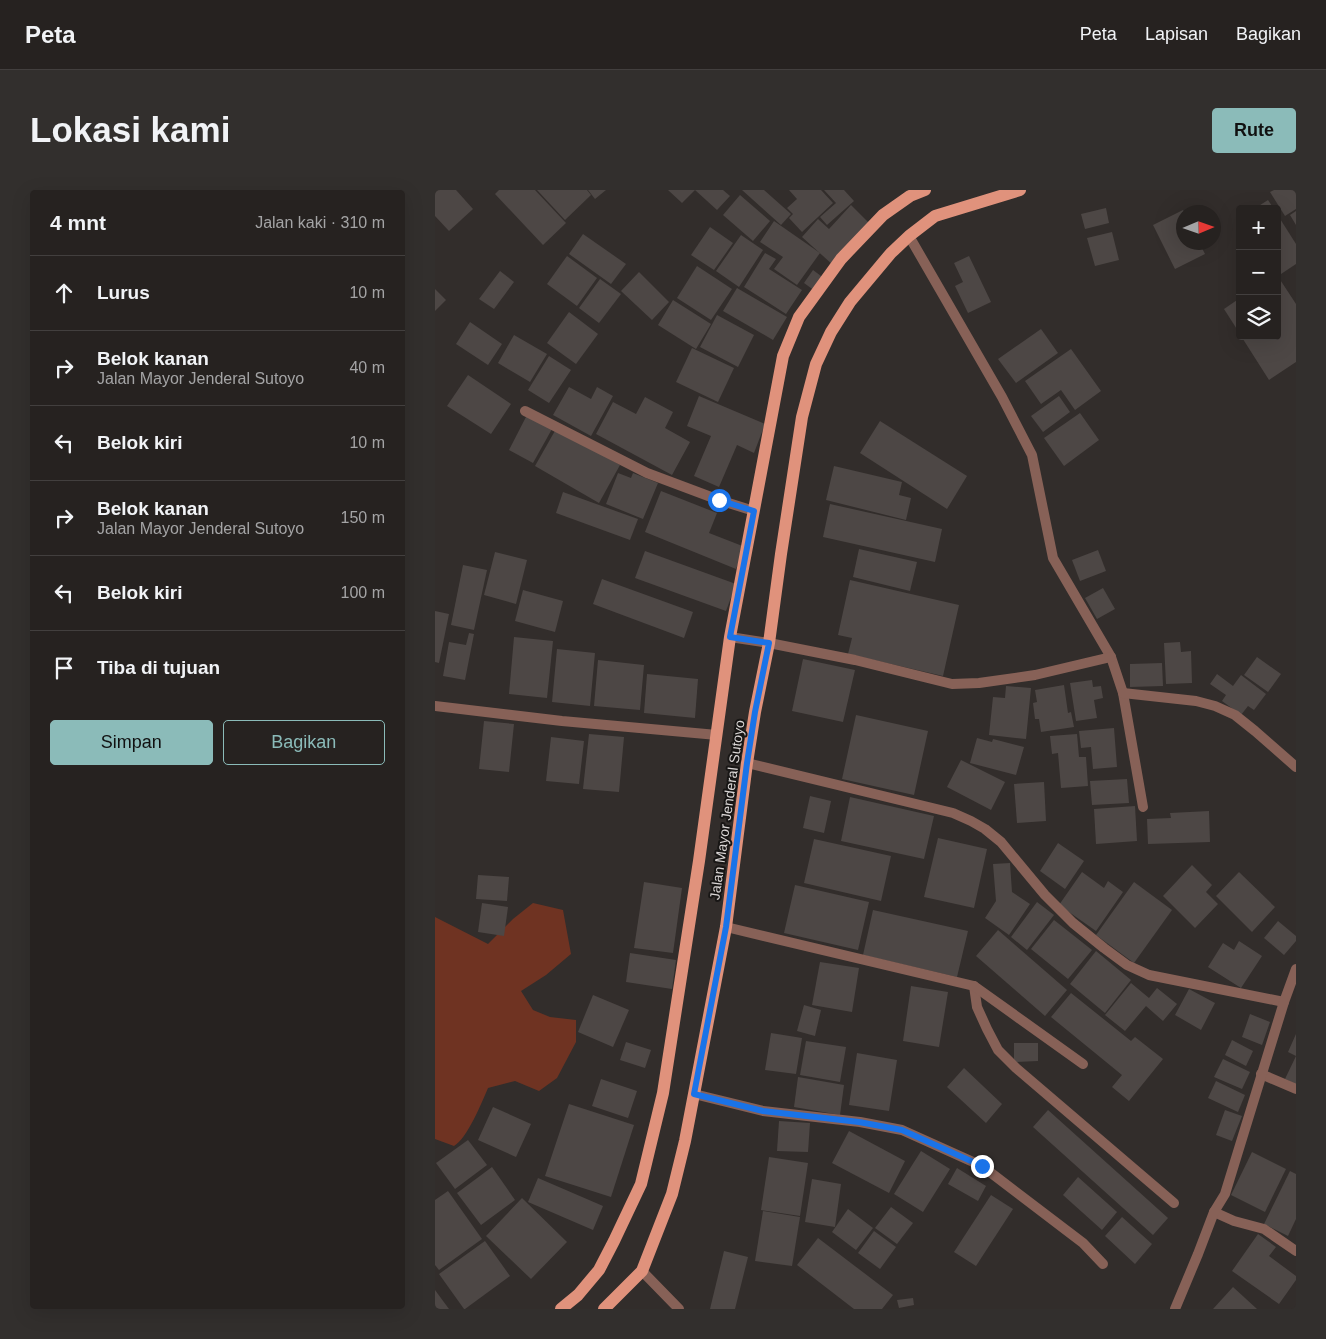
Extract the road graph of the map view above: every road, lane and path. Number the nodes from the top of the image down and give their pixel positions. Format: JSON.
{"nodes":[{"id":1,"x":925,"y":190,"type":"edge"},
{"id":2,"x":1020,"y":190,"type":"edge"},
{"id":3,"x":906,"y":193,"type":"edge"},
{"id":4,"x":909,"y":236,"type":"junction"},
{"id":5,"x":525,"y":411,"type":"dead end"},
{"id":6,"x":754,"y":511,"type":"junction"},
{"id":7,"x":730,"y":637,"type":"junction"},
{"id":8,"x":769,"y":643,"type":"junction"},
{"id":9,"x":1111,"y":657,"type":"junction"},
{"id":10,"x":1123,"y":694,"type":"junction"},
{"id":11,"x":435,"y":706,"type":"edge"},
{"id":12,"x":717,"y":735,"type":"junction"},
{"id":13,"x":747,"y":763,"type":"junction"},
{"id":14,"x":1296,"y":767,"type":"edge"},
{"id":15,"x":1143,"y":807,"type":"dead end"},
{"id":16,"x":726,"y":927,"type":"junction"},
{"id":17,"x":1296,"y":969,"type":"edge"},
{"id":18,"x":973,"y":986,"type":"junction"},
{"id":19,"x":1283,"y":1002,"type":"junction"},
{"id":20,"x":1083,"y":1064,"type":"dead end"},
{"id":21,"x":1261,"y":1074,"type":"junction"},
{"id":22,"x":1296,"y":1089,"type":"edge"},
{"id":23,"x":694,"y":1094,"type":"junction"},
{"id":24,"x":1175,"y":1203,"type":"dead end"},
{"id":25,"x":1214,"y":1212,"type":"junction"},
{"id":26,"x":1296,"y":1252,"type":"edge"},
{"id":27,"x":1103,"y":1264,"type":"dead end"},
{"id":28,"x":642,"y":1271,"type":"junction"},
{"id":29,"x":561,"y":1309,"type":"edge"},
{"id":30,"x":604,"y":1309,"type":"edge"},
{"id":31,"x":679,"y":1309,"type":"edge"},
{"id":32,"x":1175,"y":1309,"type":"edge"}],
"edges":[{"from":1,"to":3,"type":"main road","name":"Jalan Mayor Jenderal Sutoyo"},
{"from":2,"to":4,"type":"main road","name":"Jalan Mayor Jenderal Sutoyo"},
{"from":3,"to":6,"type":"main road","name":"Jalan Mayor Jenderal Sutoyo"},
{"from":4,"to":8,"type":"main road","name":"Jalan Mayor Jenderal Sutoyo"},
{"from":4,"to":9,"type":"street"},
{"from":5,"to":6,"type":"street"},
{"from":6,"to":7,"type":"main road","name":"Jalan Mayor Jenderal Sutoyo"},
{"from":7,"to":8,"type":"street"},
{"from":7,"to":12,"type":"main road","name":"Jalan Mayor Jenderal Sutoyo"},
{"from":8,"to":9,"type":"street"},
{"from":8,"to":13,"type":"main road","name":"Jalan Mayor Jenderal Sutoyo"},
{"from":9,"to":10,"type":"street"},
{"from":10,"to":14,"type":"street"},
{"from":10,"to":15,"type":"street"},
{"from":11,"to":12,"type":"street"},
{"from":12,"to":29,"type":"main road","name":"Jalan Mayor Jenderal Sutoyo"},
{"from":13,"to":16,"type":"main road","name":"Jalan Mayor Jenderal Sutoyo"},
{"from":13,"to":19,"type":"street"},
{"from":16,"to":18,"type":"street"},
{"from":16,"to":23,"type":"main road","name":"Jalan Mayor Jenderal Sutoyo"},
{"from":17,"to":19,"type":"street"},
{"from":18,"to":20,"type":"street"},
{"from":18,"to":24,"type":"street"},
{"from":19,"to":21,"type":"street"},
{"from":21,"to":22,"type":"street"},
{"from":21,"to":25,"type":"street"},
{"from":23,"to":27,"type":"street"},
{"from":23,"to":28,"type":"main road","name":"Jalan Mayor Jenderal Sutoyo"},
{"from":25,"to":26,"type":"street"},
{"from":25,"to":32,"type":"street"},
{"from":28,"to":30,"type":"main road","name":"Jalan Mayor Jenderal Sutoyo"},
{"from":28,"to":31,"type":"street"}]}
